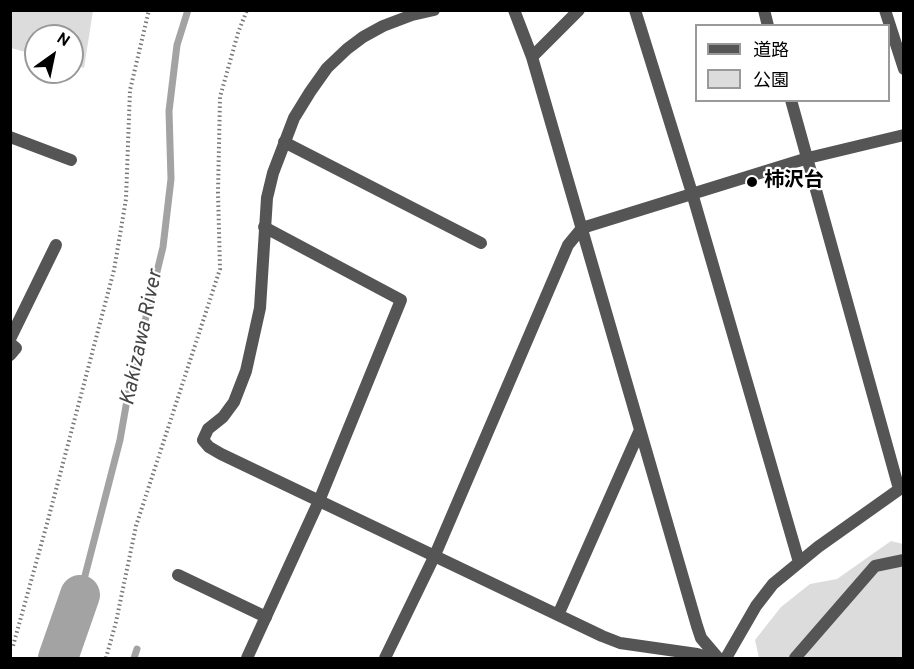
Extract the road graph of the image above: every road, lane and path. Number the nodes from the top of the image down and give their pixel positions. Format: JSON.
{"nodes":[{"id":1,"x":149,"y":10,"type":"edge"},
{"id":2,"x":248,"y":10,"type":"edge"},
{"id":3,"x":434,"y":10,"type":"edge"},
{"id":4,"x":514,"y":10,"type":"edge"},
{"id":5,"x":579,"y":10,"type":"edge"},
{"id":6,"x":635,"y":10,"type":"edge"},
{"id":7,"x":890,"y":26,"type":"edge"},
{"id":8,"x":532,"y":57,"type":"junction"},
{"id":9,"x":903,"y":69,"type":"edge"},
{"id":10,"x":791,"y":102,"type":"edge"},
{"id":11,"x":903,"y":135,"type":"edge"},
{"id":12,"x":10,"y":137,"type":"edge"},
{"id":13,"x":284,"y":142,"type":"junction"},
{"id":14,"x":808,"y":158,"type":"junction"},
{"id":15,"x":71,"y":160,"type":"dead end"},
{"id":16,"x":692,"y":193,"type":"junction"},
{"id":17,"x":264,"y":227,"type":"junction"},
{"id":18,"x":582,"y":228,"type":"junction"},
{"id":19,"x":481,"y":243,"type":"dead end"},
{"id":20,"x":56,"y":245,"type":"dead end"},
{"id":21,"x":10,"y":341,"type":"edge"},
{"id":22,"x":10,"y":356,"type":"edge"},
{"id":23,"x":640,"y":429,"type":"junction"},
{"id":24,"x":901,"y":488,"type":"edge"},
{"id":25,"x":319,"y":501,"type":"junction"},
{"id":26,"x":435,"y":555,"type":"junction"},
{"id":27,"x":903,"y":560,"type":"edge"},
{"id":28,"x":799,"y":562,"type":"junction"},
{"id":29,"x":178,"y":575,"type":"dead end"},
{"id":30,"x":558,"y":615,"type":"junction"},
{"id":31,"x":266,"y":617,"type":"junction"},
{"id":32,"x":10,"y":649,"type":"edge"},
{"id":33,"x":106,"y":658,"type":"edge"},
{"id":34,"x":247,"y":658,"type":"edge"},
{"id":35,"x":386,"y":658,"type":"edge"},
{"id":36,"x":709,"y":658,"type":"edge"},
{"id":37,"x":718,"y":658,"type":"edge"},
{"id":38,"x":726,"y":658,"type":"edge"},
{"id":39,"x":795,"y":658,"type":"edge"}],
"edges":[{"from":1,"to":32,"type":"path"},
{"from":2,"to":33,"type":"path"},
{"from":3,"to":13,"type":"street"},
{"from":4,"to":8,"type":"street"},
{"from":5,"to":8,"type":"street"},
{"from":6,"to":16,"type":"street"},
{"from":7,"to":9,"type":"street"},
{"from":8,"to":18,"type":"street"},
{"from":10,"to":14,"type":"street"},
{"from":11,"to":14,"type":"street"},
{"from":12,"to":15,"type":"street"},
{"from":13,"to":17,"type":"street"},
{"from":13,"to":19,"type":"street"},
{"from":14,"to":16,"type":"street"},
{"from":14,"to":24,"type":"street"},
{"from":16,"to":18,"type":"street"},
{"from":16,"to":28,"type":"street"},
{"from":17,"to":25,"type":"street"},
{"from":17,"to":25,"type":"street"},
{"from":18,"to":23,"type":"street"},
{"from":18,"to":26,"type":"street"},
{"from":20,"to":21,"type":"street"},
{"from":21,"to":22,"type":"street"},
{"from":23,"to":30,"type":"street"},
{"from":23,"to":37,"type":"street"},
{"from":24,"to":28,"type":"street"},
{"from":25,"to":26,"type":"street"},
{"from":25,"to":31,"type":"street"},
{"from":26,"to":30,"type":"street"},
{"from":26,"to":35,"type":"street"},
{"from":27,"to":39,"type":"street"},
{"from":28,"to":38,"type":"street"},
{"from":29,"to":31,"type":"street"},
{"from":30,"to":36,"type":"street"},
{"from":31,"to":34,"type":"street"}]}
